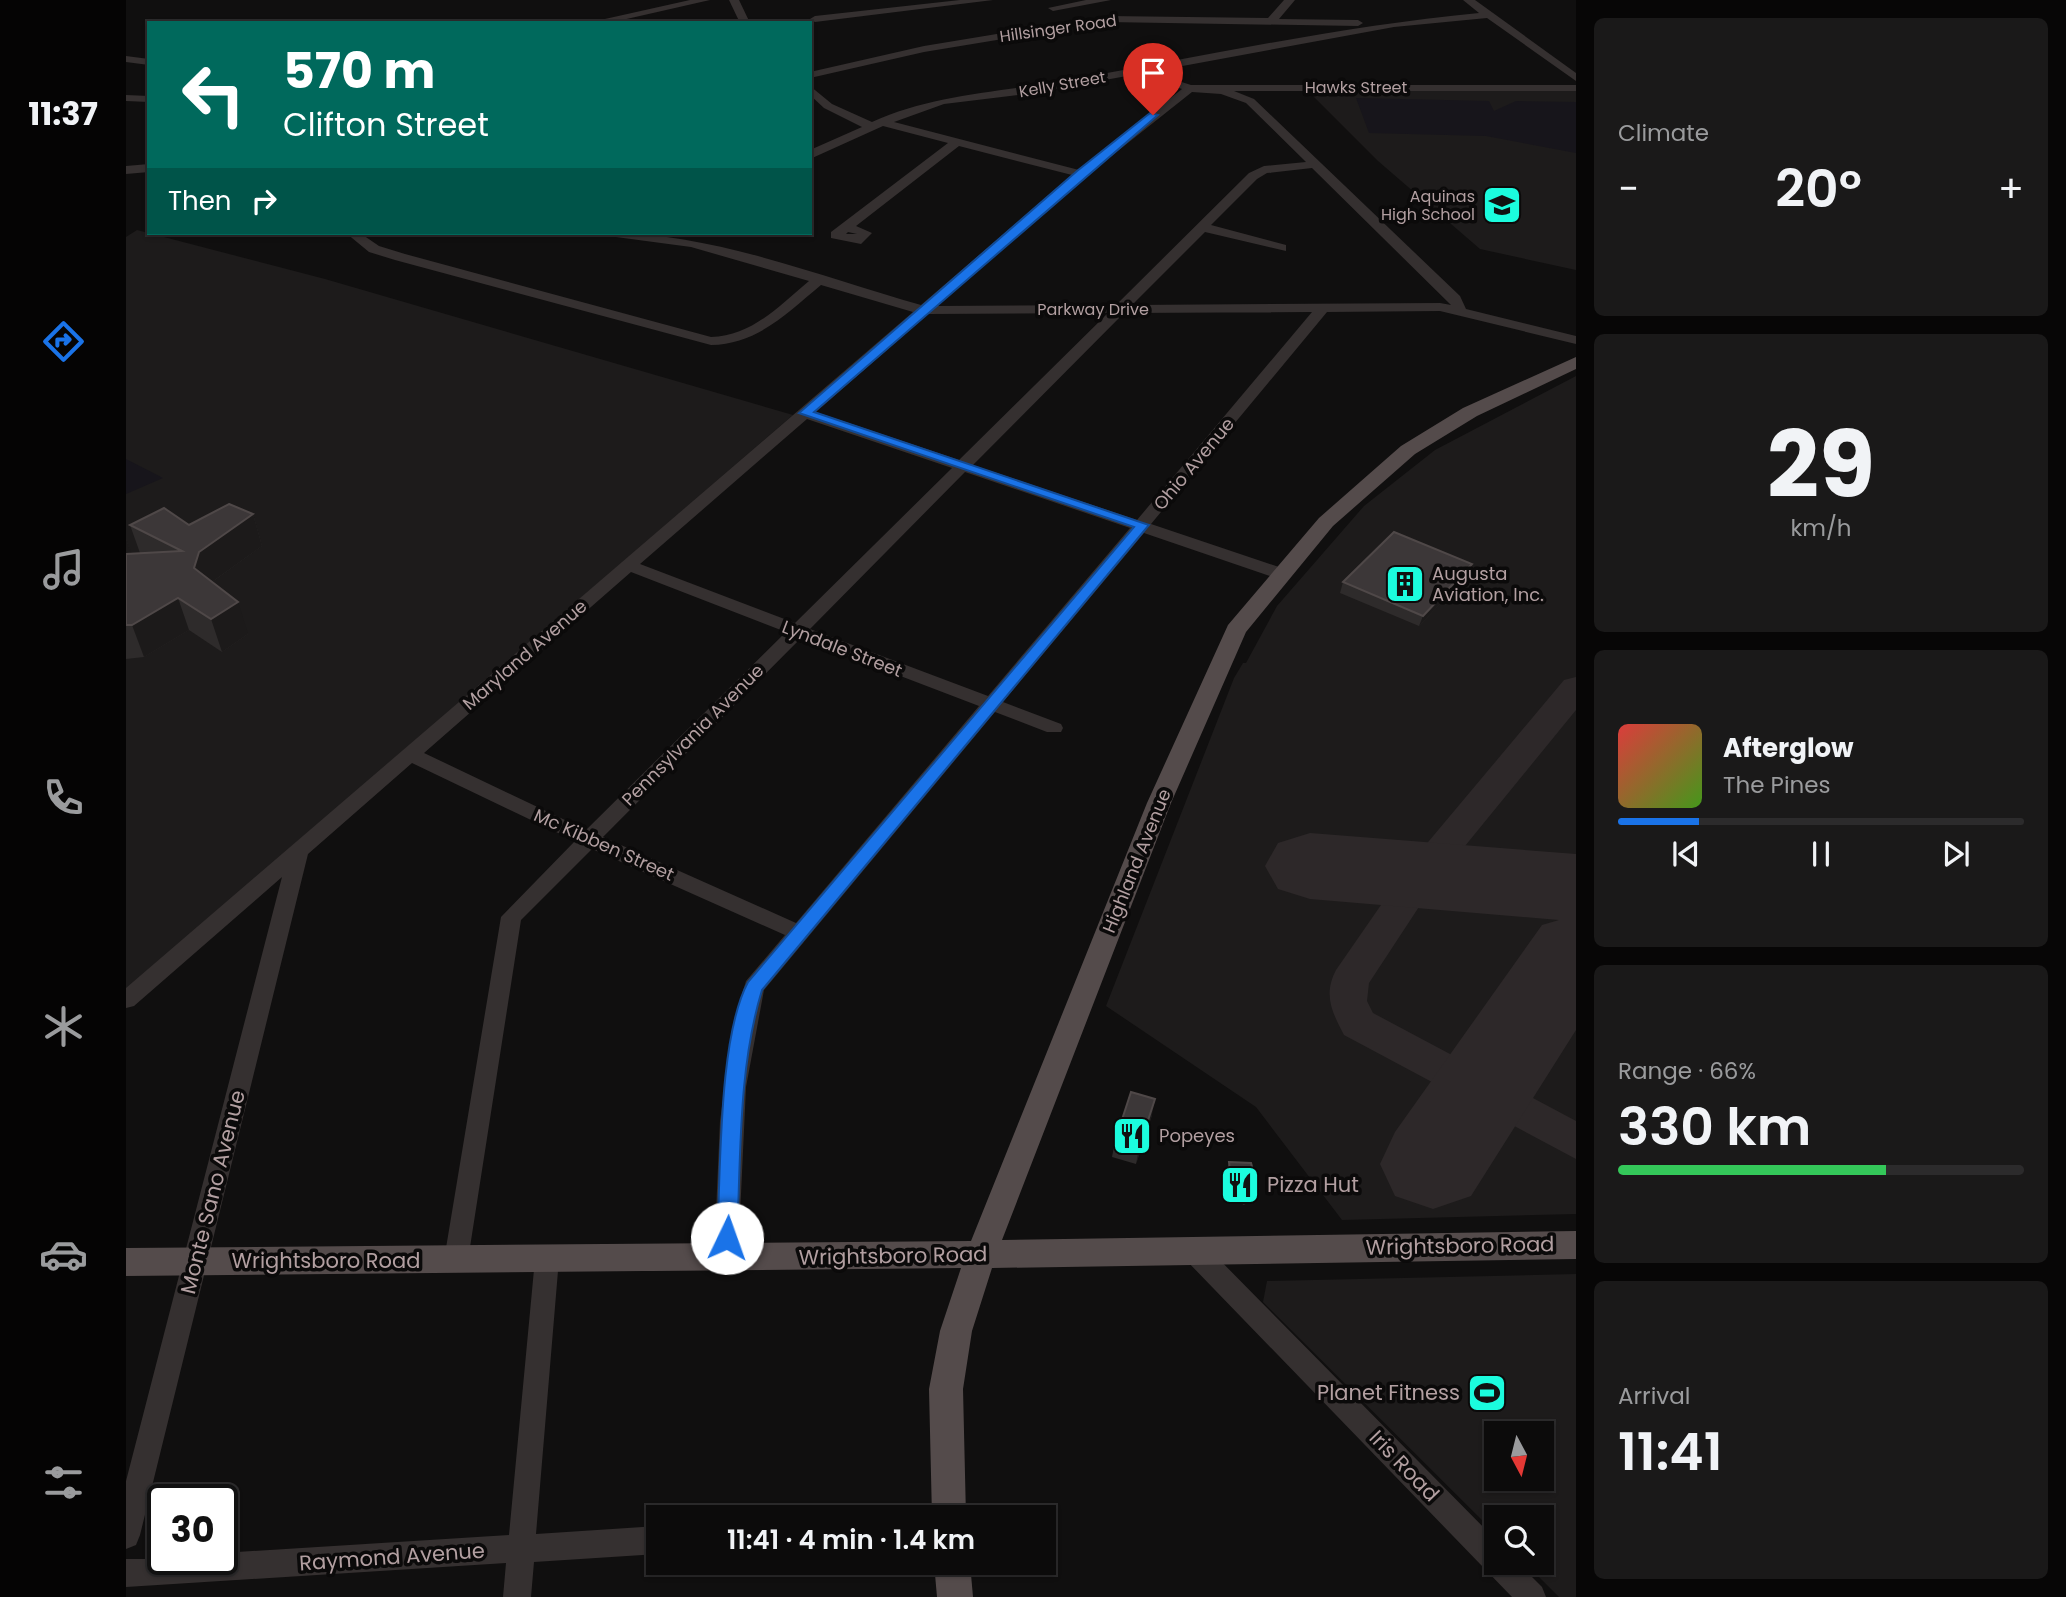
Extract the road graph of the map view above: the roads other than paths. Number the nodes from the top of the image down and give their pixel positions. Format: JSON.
{"nodes":[{"id":1,"x":705,"y":0,"type":"edge"},
{"id":2,"x":734,"y":0,"type":"edge"},
{"id":3,"x":988,"y":0,"type":"edge"},
{"id":4,"x":1106,"y":0,"type":"edge"},
{"id":5,"x":1290,"y":0,"type":"edge"},
{"id":6,"x":1468,"y":0,"type":"edge"},
{"id":7,"x":903,"y":5,"type":"edge"},
{"id":8,"x":1050,"y":10,"type":"edge"},
{"id":9,"x":1489,"y":15,"type":"junction"},
{"id":10,"x":815,"y":19,"type":"dead end"},
{"id":11,"x":1272,"y":20,"type":"junction"},
{"id":12,"x":602,"y":21,"type":"edge"},
{"id":13,"x":744,"y":21,"type":"edge"},
{"id":14,"x":1394,"y":24,"type":"junction"},
{"id":15,"x":1052,"y":28,"type":"junction"},
{"id":16,"x":126,"y":60,"type":"edge"},
{"id":17,"x":147,"y":62,"type":"edge"},
{"id":18,"x":1139,"y":71,"type":"junction"},
{"id":19,"x":812,"y":75,"type":"edge"},
{"id":20,"x":1576,"y":78,"type":"edge"},
{"id":21,"x":1190,"y":88,"type":"junction"},
{"id":22,"x":1576,"y":88,"type":"edge"},
{"id":23,"x":1239,"y":90,"type":"junction"},
{"id":24,"x":812,"y":91,"type":"edge"},
{"id":25,"x":126,"y":98,"type":"edge"},
{"id":26,"x":147,"y":99,"type":"edge"},
{"id":27,"x":877,"y":125,"type":"junction"},
{"id":28,"x":957,"y":142,"type":"junction"},
{"id":29,"x":812,"y":154,"type":"edge"},
{"id":30,"x":1316,"y":164,"type":"junction"},
{"id":31,"x":147,"y":168,"type":"edge"},
{"id":32,"x":126,"y":170,"type":"edge"},
{"id":33,"x":1081,"y":174,"type":"junction"},
{"id":34,"x":846,"y":227,"type":"dead end"},
{"id":35,"x":1202,"y":227,"type":"junction"},
{"id":36,"x":355,"y":235,"type":"edge"},
{"id":37,"x":631,"y":235,"type":"edge"},
{"id":38,"x":712,"y":235,"type":"edge"},
{"id":39,"x":692,"y":243,"type":"junction"},
{"id":40,"x":1281,"y":248,"type":"dead end"},
{"id":41,"x":819,"y":280,"type":"junction"},
{"id":42,"x":1121,"y":308,"type":"junction"},
{"id":43,"x":1322,"y":309,"type":"junction"},
{"id":44,"x":923,"y":310,"type":"junction"},
{"id":45,"x":1458,"y":310,"type":"junction"},
{"id":46,"x":1576,"y":340,"type":"edge"},
{"id":47,"x":1576,"y":362,"type":"edge"},
{"id":48,"x":805,"y":413,"type":"junction"},
{"id":49,"x":964,"y":467,"type":"junction"},
{"id":50,"x":1142,"y":525,"type":"junction"},
{"id":51,"x":630,"y":566,"type":"junction"},
{"id":52,"x":1282,"y":574,"type":"junction"},
{"id":53,"x":797,"y":632,"type":"junction"},
{"id":54,"x":992,"y":706,"type":"junction"},
{"id":55,"x":1054,"y":728,"type":"dead end"},
{"id":56,"x":409,"y":754,"type":"junction"},
{"id":57,"x":587,"y":839,"type":"junction"},
{"id":58,"x":299,"y":849,"type":"junction"},
{"id":59,"x":800,"y":933,"type":"junction"},
{"id":60,"x":126,"y":1000,"type":"edge"},
{"id":61,"x":1576,"y":1245,"type":"edge"},
{"id":62,"x":1194,"y":1251,"type":"junction"},
{"id":63,"x":981,"y":1254,"type":"junction"},
{"id":64,"x":726,"y":1258,"type":"junction"},
{"id":65,"x":547,"y":1259,"type":"junction"},
{"id":66,"x":456,"y":1260,"type":"junction"},
{"id":67,"x":195,"y":1261,"type":"junction"},
{"id":68,"x":126,"y":1262,"type":"edge"},
{"id":69,"x":949,"y":1505,"type":"edge"},
{"id":70,"x":126,"y":1535,"type":"edge"},
{"id":71,"x":646,"y":1541,"type":"edge"},
{"id":72,"x":1484,"y":1547,"type":"edge"},
{"id":73,"x":521,"y":1548,"type":"junction"},
{"id":74,"x":126,"y":1573,"type":"edge"},
{"id":75,"x":953,"y":1575,"type":"edge"},
{"id":76,"x":1511,"y":1575,"type":"edge"},
{"id":77,"x":517,"y":1597,"type":"edge"},
{"id":78,"x":955,"y":1597,"type":"edge"},
{"id":79,"x":1532,"y":1597,"type":"edge"}],
"edges":[{"from":1,"to":12,"type":"street"},
{"from":2,"to":13,"type":"street"},
{"from":3,"to":7,"type":"street"},
{"from":4,"to":8,"type":"street"},
{"from":5,"to":11,"type":"street"},
{"from":6,"to":9,"type":"street"},
{"from":7,"to":10,"type":"street"},
{"from":8,"to":15,"type":"street"},
{"from":9,"to":14,"type":"street","name":"Kelly Street"},
{"from":9,"to":20,"type":"street"},
{"from":11,"to":14,"type":"street","name":"Hillsinger Road"},
{"from":11,"to":15,"type":"street","name":"Hillsinger Road"},
{"from":14,"to":18,"type":"street","name":"Kelly Street"},
{"from":15,"to":19,"type":"street","name":"Hillsinger Road"},
{"from":16,"to":17,"type":"street"},
{"from":18,"to":21,"type":"street"},
{"from":18,"to":27,"type":"street","name":"Kelly Street"},
{"from":21,"to":23,"type":"street","name":"Hawks Street"},
{"from":21,"to":33,"type":"street","name":"Maryland Avenue"},
{"from":22,"to":23,"type":"street","name":"Hawks Street"},
{"from":23,"to":30,"type":"street"},
{"from":24,"to":27,"type":"street"},
{"from":25,"to":26,"type":"street"},
{"from":27,"to":28,"type":"street"},
{"from":27,"to":29,"type":"street","name":"Kelly Street"},
{"from":28,"to":33,"type":"street"},
{"from":28,"to":34,"type":"street"},
{"from":30,"to":35,"type":"street","name":"Pennsylvania Avenue"},
{"from":30,"to":45,"type":"street"},
{"from":31,"to":32,"type":"street"},
{"from":33,"to":44,"type":"street","name":"Maryland Avenue"},
{"from":35,"to":40,"type":"street"},
{"from":35,"to":42,"type":"street","name":"Pennsylvania Avenue"},
{"from":36,"to":41,"type":"street"},
{"from":37,"to":39,"type":"street","name":"Parkway Drive"},
{"from":38,"to":39,"type":"street"},
{"from":39,"to":41,"type":"street","name":"Parkway Drive"},
{"from":41,"to":44,"type":"street","name":"Parkway Drive"},
{"from":42,"to":43,"type":"street","name":"Parkway Drive"},
{"from":42,"to":44,"type":"street","name":"Parkway Drive"},
{"from":42,"to":49,"type":"street","name":"Pennsylvania Avenue"},
{"from":43,"to":45,"type":"street","name":"Parkway Drive"},
{"from":43,"to":50,"type":"street","name":"Ohio Avenue"},
{"from":44,"to":48,"type":"street","name":"Maryland Avenue"},
{"from":45,"to":46,"type":"street","name":"Parkway Drive"},
{"from":47,"to":52,"type":"main road","name":"Highland Avenue"},
{"from":48,"to":49,"type":"street"},
{"from":48,"to":51,"type":"street","name":"Maryland Avenue"},
{"from":49,"to":50,"type":"street"},
{"from":49,"to":53,"type":"street","name":"Pennsylvania Avenue"},
{"from":50,"to":52,"type":"street"},
{"from":50,"to":54,"type":"street","name":"Ohio Avenue"},
{"from":51,"to":53,"type":"street","name":"Lyndale Street"},
{"from":51,"to":56,"type":"street","name":"Maryland Avenue"},
{"from":52,"to":63,"type":"main road","name":"Highland Avenue"},
{"from":53,"to":54,"type":"street","name":"Lyndale Street"},
{"from":53,"to":57,"type":"street","name":"Pennsylvania Avenue"},
{"from":54,"to":55,"type":"street","name":"Lyndale Street"},
{"from":54,"to":59,"type":"street","name":"Ohio Avenue"},
{"from":56,"to":57,"type":"street","name":"Mc Kibben Street"},
{"from":56,"to":58,"type":"street","name":"Maryland Avenue"},
{"from":57,"to":59,"type":"street","name":"Mc Kibben Street"},
{"from":57,"to":66,"type":"street","name":"Pennsylvania Avenue"},
{"from":58,"to":60,"type":"street","name":"Maryland Avenue"},
{"from":58,"to":67,"type":"street","name":"Monte Sano Avenue"},
{"from":59,"to":64,"type":"street","name":"Ohio Avenue"},
{"from":61,"to":62,"type":"main road","name":"Wrightsboro Road"},
{"from":62,"to":63,"type":"main road","name":"Wrightsboro Road"},
{"from":62,"to":72,"type":"street","name":"Iris Road"},
{"from":63,"to":64,"type":"main road","name":"Wrightsboro Road"},
{"from":63,"to":69,"type":"main road","name":"Highland Avenue"},
{"from":64,"to":65,"type":"main road","name":"Wrightsboro Road"},
{"from":65,"to":66,"type":"main road","name":"Wrightsboro Road"},
{"from":65,"to":73,"type":"street"},
{"from":66,"to":67,"type":"main road","name":"Wrightsboro Road"},
{"from":67,"to":68,"type":"main road","name":"Wrightsboro Road"},
{"from":67,"to":70,"type":"street","name":"Monte Sano Avenue"},
{"from":71,"to":73,"type":"street","name":"Raymond Avenue"},
{"from":73,"to":74,"type":"street","name":"Raymond Avenue"},
{"from":73,"to":77,"type":"street"},
{"from":75,"to":78,"type":"main road"},
{"from":76,"to":79,"type":"street","name":"Iris Road"}]}
